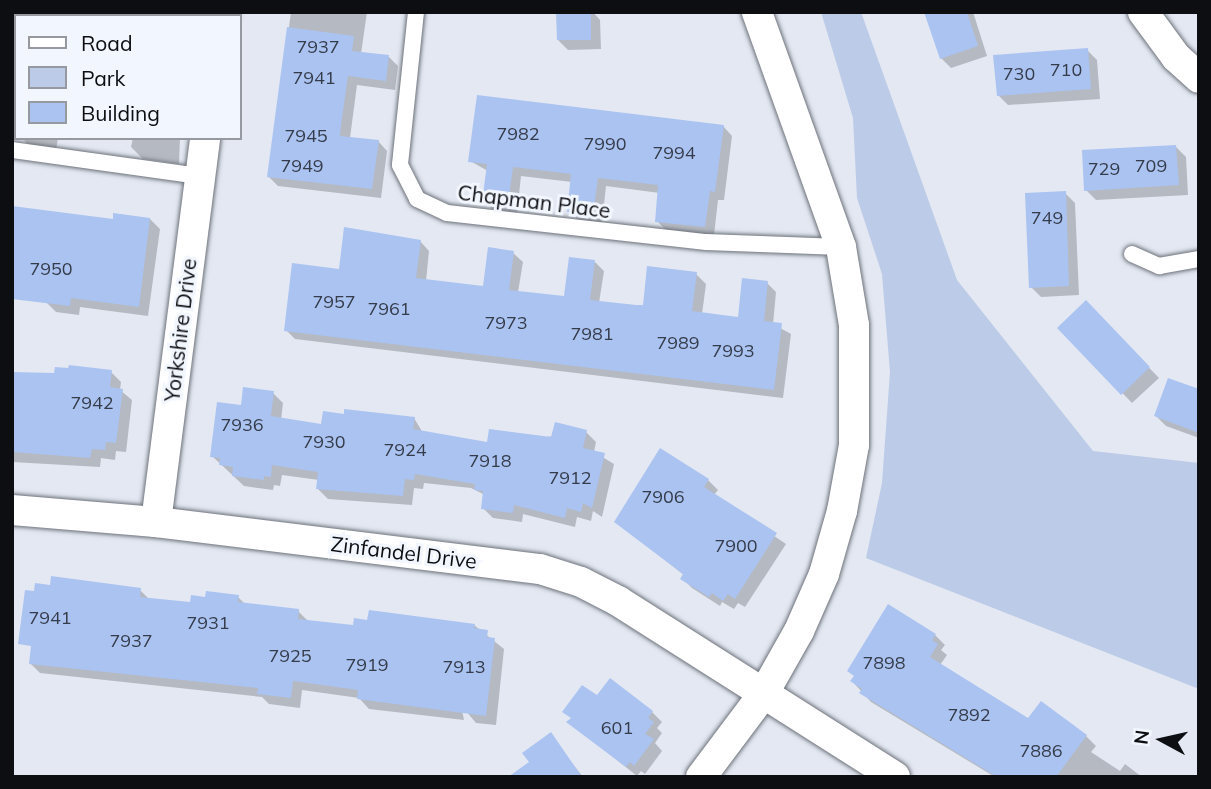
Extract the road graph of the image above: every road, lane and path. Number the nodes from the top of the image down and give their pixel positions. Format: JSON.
{"nodes":[{"id":1,"x":416,"y":12,"type":"edge"},
{"id":2,"x":758,"y":12,"type":"edge"},
{"id":3,"x":1143,"y":12,"type":"edge"},
{"id":4,"x":1199,"y":78,"type":"edge"},
{"id":5,"x":205,"y":140,"type":"edge"},
{"id":6,"x":12,"y":150,"type":"edge"},
{"id":7,"x":200,"y":176,"type":"junction"},
{"id":8,"x":841,"y":247,"type":"junction"},
{"id":9,"x":1132,"y":254,"type":"dead end"},
{"id":10,"x":1199,"y":258,"type":"edge"},
{"id":11,"x":12,"y":510,"type":"edge"},
{"id":12,"x":156,"y":522,"type":"junction"},
{"id":13,"x":764,"y":693,"type":"junction"},
{"id":14,"x":701,"y":777,"type":"edge"},
{"id":15,"x":895,"y":777,"type":"edge"}],
"edges":[{"from":1,"to":8,"type":"lane","name":"Chapman Place"},
{"from":2,"to":8,"type":"street"},
{"from":3,"to":4,"type":"street"},
{"from":5,"to":7,"type":"street","name":"Yorkshire Drive"},
{"from":6,"to":7,"type":"lane"},
{"from":7,"to":12,"type":"street","name":"Yorkshire Drive"},
{"from":8,"to":13,"type":"street"},
{"from":9,"to":10,"type":"lane"},
{"from":11,"to":12,"type":"street","name":"Zinfandel Drive"},
{"from":12,"to":13,"type":"street","name":"Zinfandel Drive"},
{"from":13,"to":14,"type":"street"},
{"from":13,"to":15,"type":"street","name":"Zinfandel Drive"}]}
